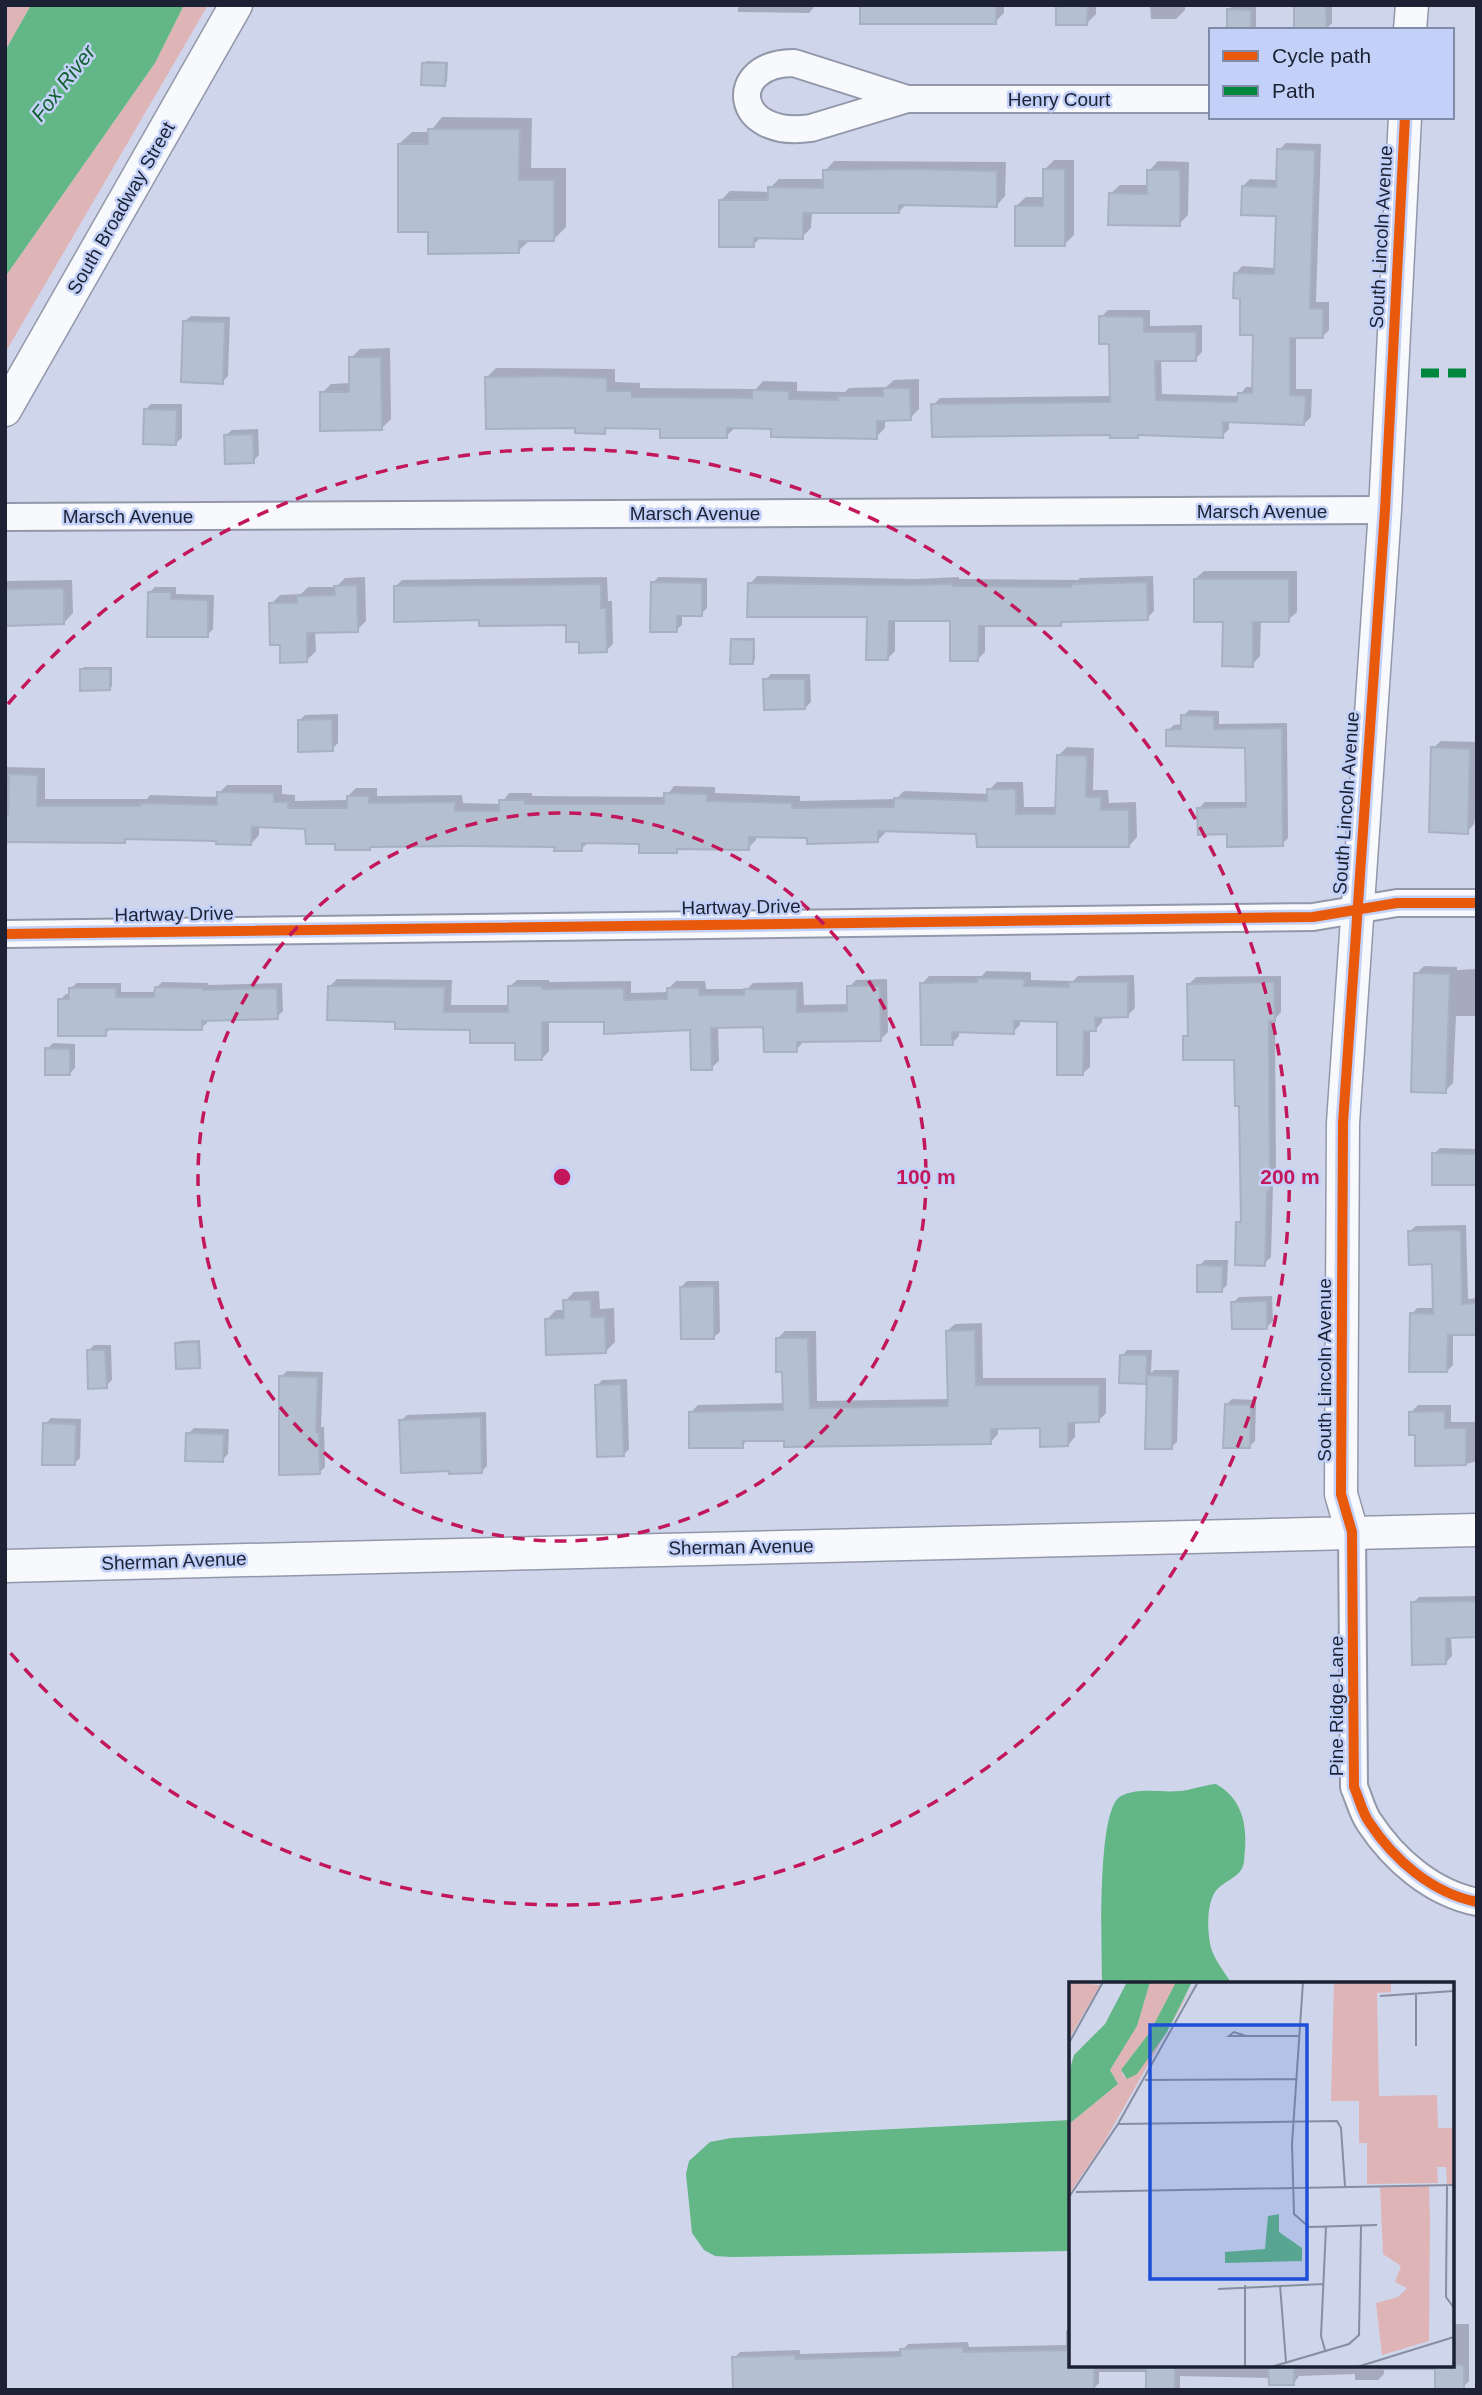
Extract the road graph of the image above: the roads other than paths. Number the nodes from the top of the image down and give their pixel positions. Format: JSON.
{"nodes":[{"id":1,"x":236,"y":5,"type":"edge"},
{"id":2,"x":1412,"y":5,"type":"edge"},
{"id":3,"x":1410,"y":28,"type":"edge"},
{"id":4,"x":907,"y":99,"type":"junction"},
{"id":5,"x":1209,"y":99,"type":"edge"},
{"id":6,"x":1405,"y":119,"type":"edge"},
{"id":7,"x":5,"y":410,"type":"edge"},
{"id":8,"x":1385,"y":510,"type":"junction"},
{"id":9,"x":5,"y":517,"type":"edge"},
{"id":10,"x":1477,"y":903,"type":"edge"},
{"id":11,"x":1356,"y":910,"type":"junction"},
{"id":12,"x":5,"y":934,"type":"edge"},
{"id":13,"x":1477,"y":1530,"type":"edge"},
{"id":14,"x":1352,"y":1532,"type":"junction"},
{"id":15,"x":5,"y":1566,"type":"edge"},
{"id":16,"x":1477,"y":1902,"type":"edge"}],
"edges":[{"from":1,"to":7,"type":"street","name":"South Broadway Street"},
{"from":2,"to":3,"type":"street"},
{"from":4,"to":4,"type":"street","name":"Henry Court"},
{"from":4,"to":5,"type":"street","name":"Henry Court"},
{"from":6,"to":8,"type":"street","name":"South Lincoln Avenue"},
{"from":8,"to":9,"type":"street","name":"Marsch Avenue"},
{"from":8,"to":11,"type":"street","name":"South Lincoln Avenue"},
{"from":10,"to":11,"type":"street","name":"Hartway Drive"},
{"from":11,"to":12,"type":"street","name":"Hartway Drive"},
{"from":11,"to":14,"type":"street","name":"South Lincoln Avenue"},
{"from":13,"to":14,"type":"street","name":"Sherman Avenue"},
{"from":14,"to":15,"type":"street","name":"Sherman Avenue"},
{"from":14,"to":16,"type":"street","name":"Pine Ridge Lane"}]}
